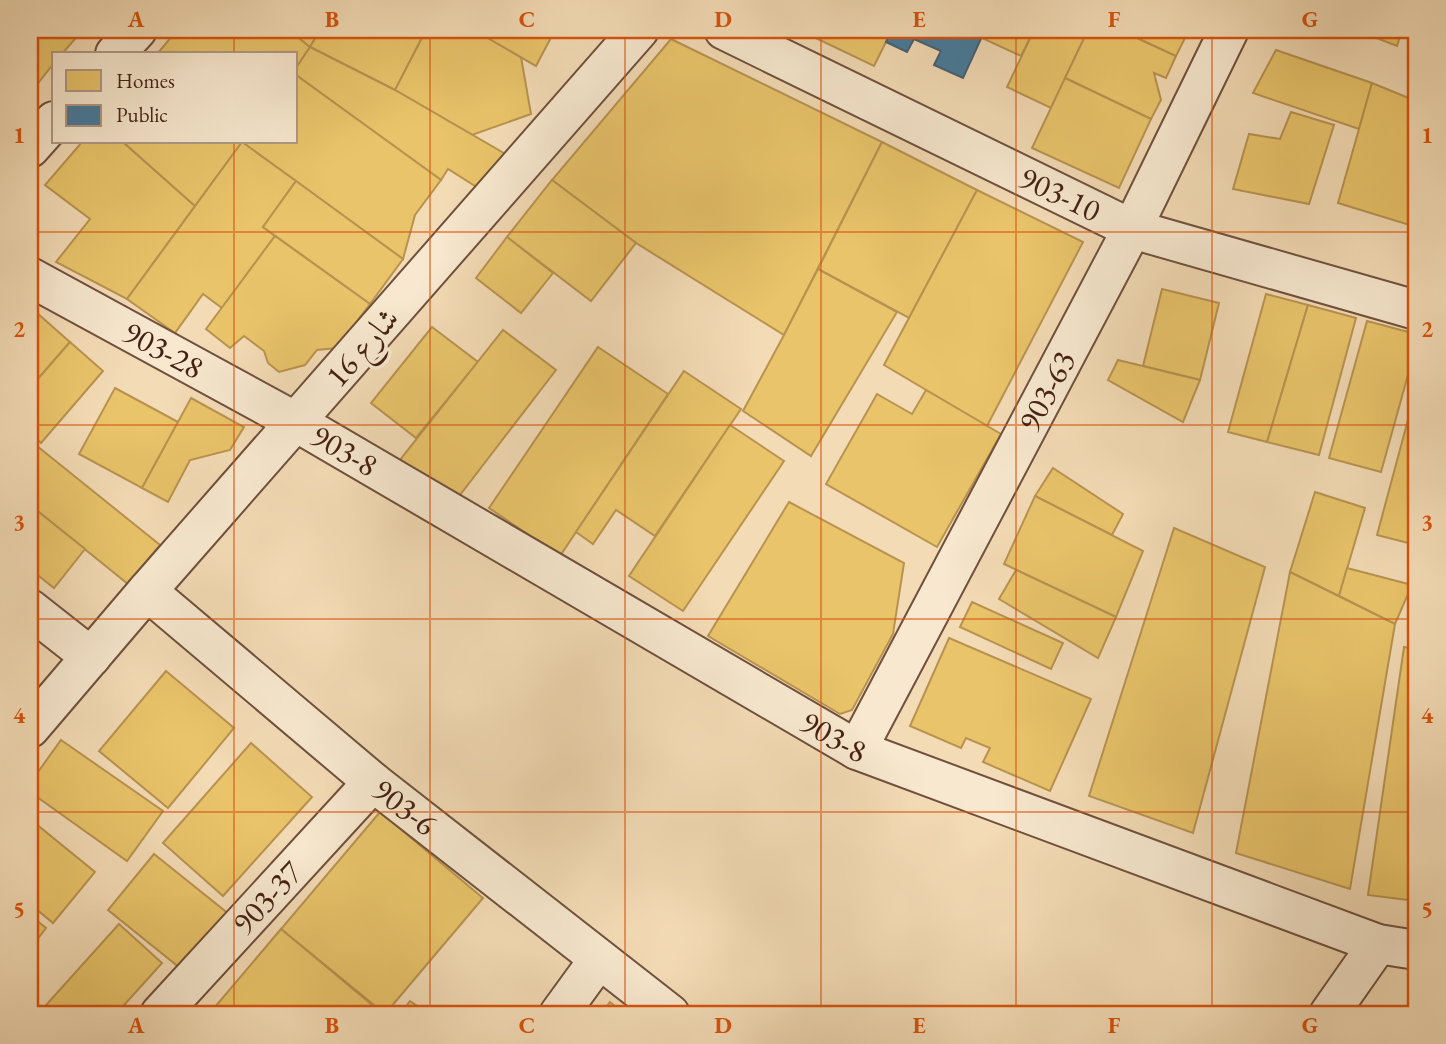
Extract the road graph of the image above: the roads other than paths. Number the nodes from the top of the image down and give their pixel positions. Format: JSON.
{"nodes":[{"id":1,"x":137,"y":30,"type":"edge"},
{"id":2,"x":639,"y":30,"type":"edge"},
{"id":3,"x":724,"y":30,"type":"edge"},
{"id":4,"x":1229,"y":30,"type":"edge"},
{"id":5,"x":117,"y":52,"type":"edge"},
{"id":6,"x":52,"y":123,"type":"edge"},
{"id":7,"x":30,"y":148,"type":"edge"},
{"id":8,"x":1132,"y":229,"type":"junction"},
{"id":9,"x":30,"y":277,"type":"edge"},
{"id":10,"x":1416,"y":310,"type":"edge"},
{"id":11,"x":296,"y":422,"type":"junction"},
{"id":12,"x":147,"y":591,"type":"junction"},
{"id":13,"x":30,"y":609,"type":"edge"},
{"id":14,"x":90,"y":657,"type":"junction"},
{"id":15,"x":30,"y":728,"type":"edge"},
{"id":16,"x":857,"y":750,"type":"junction"},
{"id":17,"x":373,"y":782,"type":"junction"},
{"id":18,"x":1378,"y":944,"type":"junction"},
{"id":19,"x":1416,"y":950,"type":"edge"},
{"id":20,"x":599,"y":959,"type":"junction"},
{"id":21,"x":160,"y":1014,"type":"edge"},
{"id":22,"x":559,"y":1014,"type":"edge"},
{"id":23,"x":670,"y":1014,"type":"edge"},
{"id":24,"x":1329,"y":1014,"type":"edge"}],
"edges":[{"from":1,"to":5,"type":"street"},
{"from":2,"to":11,"type":"street","name":"شارع 16"},
{"from":3,"to":8,"type":"street","name":"903-10"},
{"from":4,"to":8,"type":"street","name":"903-63"},
{"from":6,"to":7,"type":"street"},
{"from":8,"to":10,"type":"street","name":"903-10"},
{"from":8,"to":16,"type":"street","name":"903-63"},
{"from":9,"to":11,"type":"street","name":"903-28"},
{"from":11,"to":12,"type":"street","name":"شارع 16"},
{"from":11,"to":16,"type":"street","name":"903-8"},
{"from":12,"to":14,"type":"street","name":"شارع 16"},
{"from":12,"to":17,"type":"street","name":"903-6"},
{"from":13,"to":14,"type":"street"},
{"from":14,"to":15,"type":"street","name":"شارع 16"},
{"from":16,"to":18,"type":"street","name":"903-8"},
{"from":17,"to":20,"type":"street","name":"903-6"},
{"from":17,"to":21,"type":"street","name":"903-37"},
{"from":18,"to":19,"type":"street","name":"903-8"},
{"from":18,"to":24,"type":"street"},
{"from":20,"to":22,"type":"street"},
{"from":20,"to":23,"type":"street","name":"903-6"}]}
